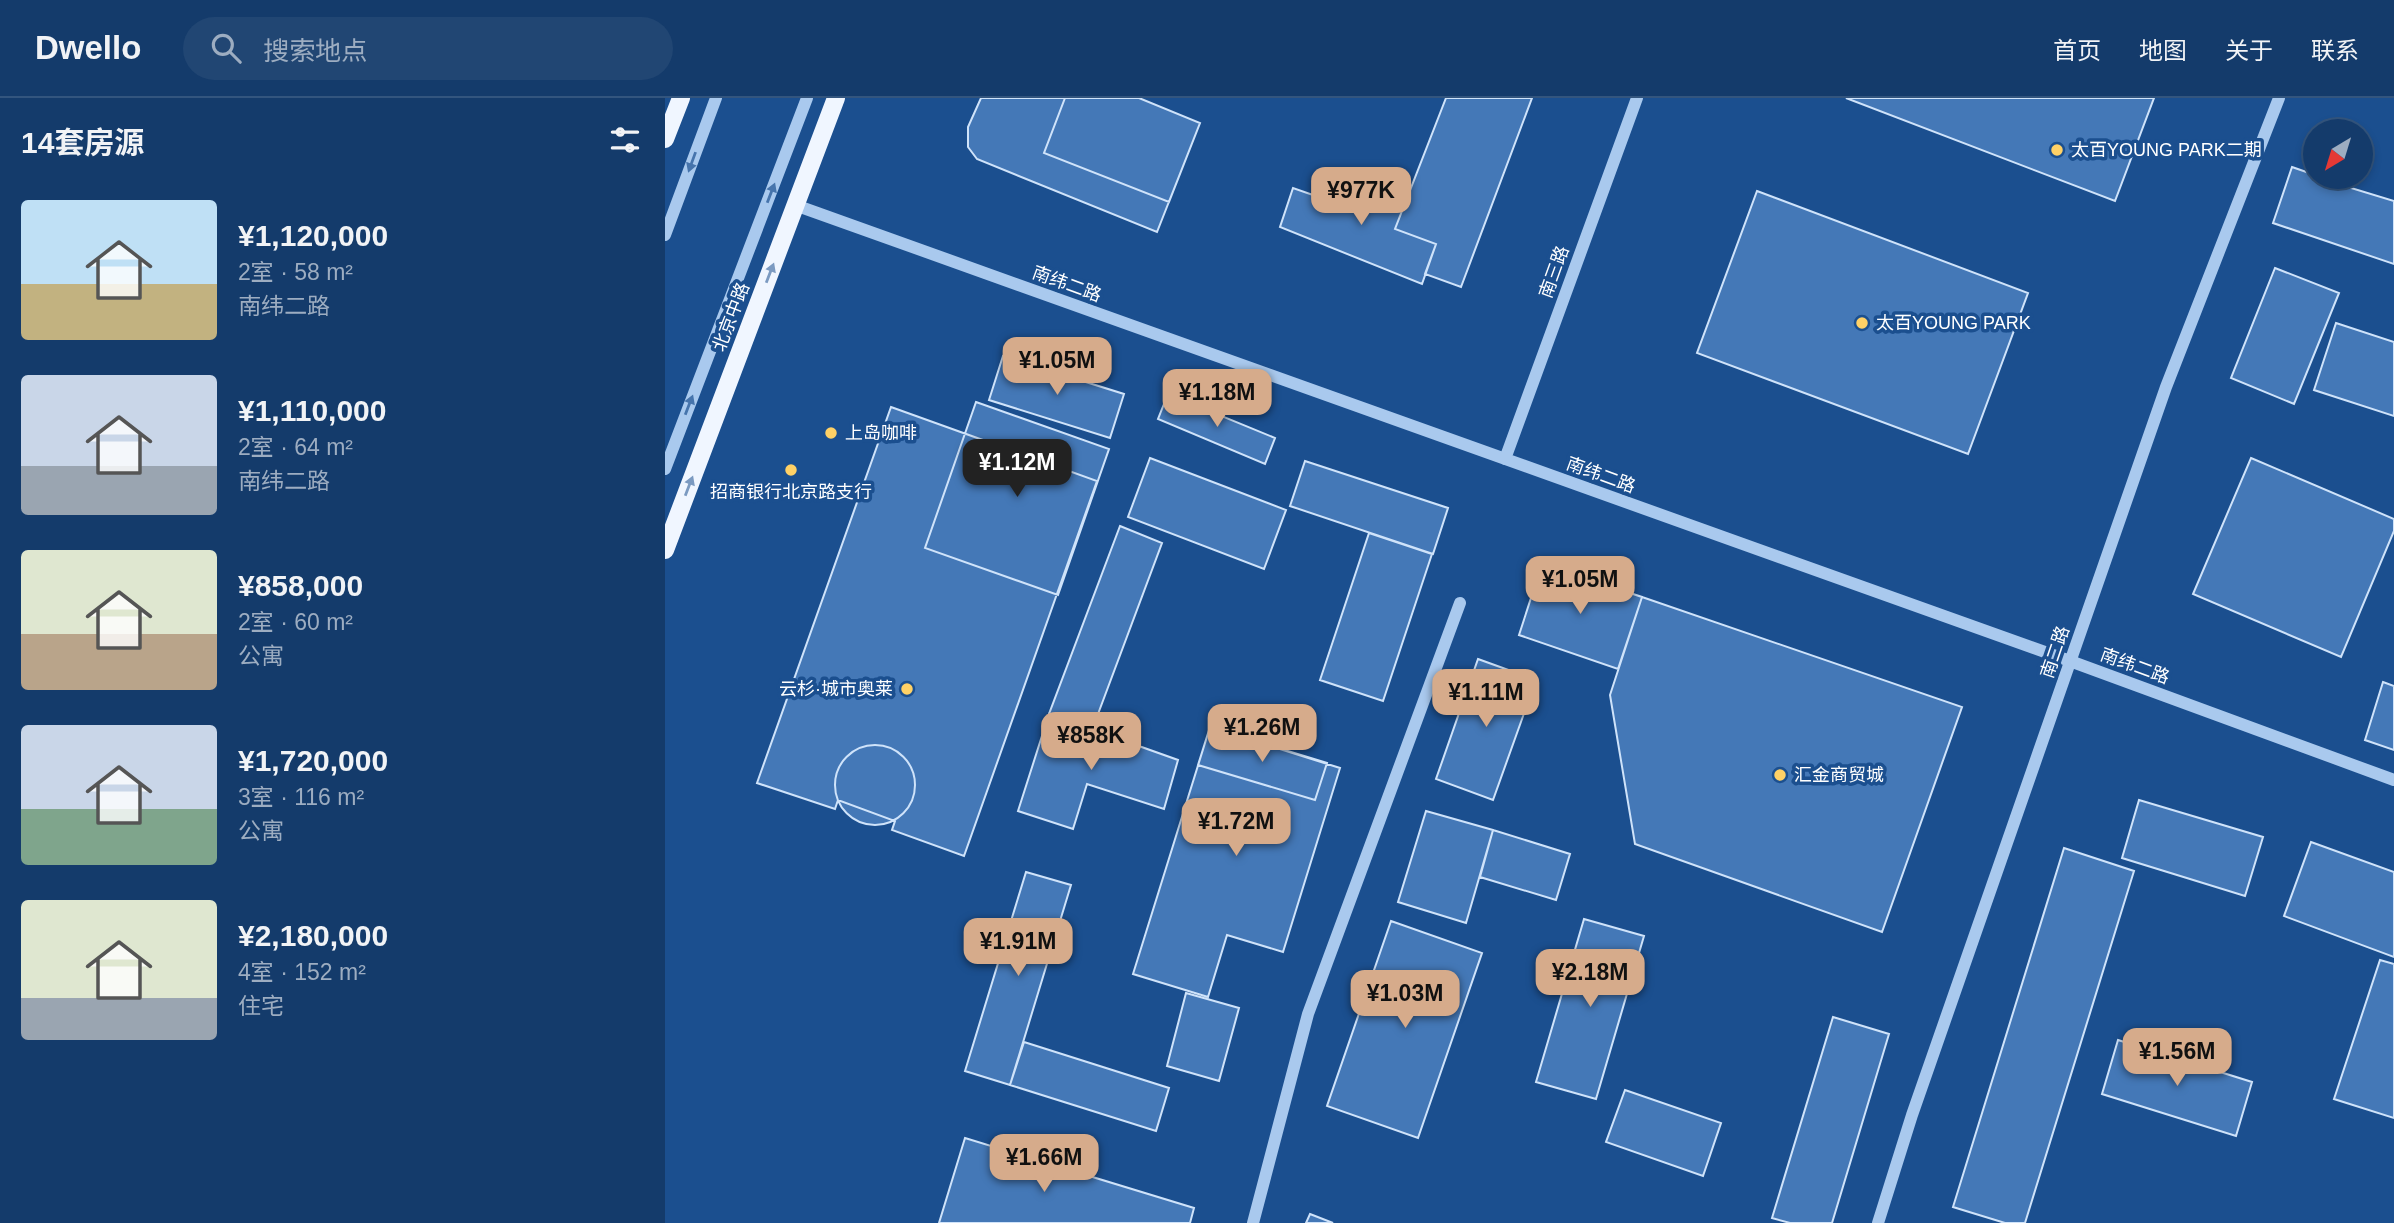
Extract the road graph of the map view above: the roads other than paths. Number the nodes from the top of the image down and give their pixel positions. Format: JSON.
{"nodes":[{"id":1,"x":681,"y":98,"type":"edge"},
{"id":2,"x":716,"y":98,"type":"edge"},
{"id":3,"x":807,"y":98,"type":"edge"},
{"id":4,"x":836,"y":98,"type":"edge"},
{"id":5,"x":1637,"y":98,"type":"edge"},
{"id":6,"x":2279,"y":98,"type":"edge"},
{"id":7,"x":665,"y":139,"type":"edge"},
{"id":8,"x":795,"y":205,"type":"junction"},
{"id":9,"x":665,"y":235,"type":"edge"},
{"id":10,"x":1505,"y":458,"type":"junction"},
{"id":11,"x":665,"y":469,"type":"edge"},
{"id":12,"x":665,"y":550,"type":"edge"},
{"id":13,"x":1460,"y":603,"type":"dead end"},
{"id":14,"x":2070,"y":661,"type":"junction"},
{"id":15,"x":2394,"y":780,"type":"edge"},
{"id":16,"x":1252,"y":1223,"type":"edge"},
{"id":17,"x":1878,"y":1223,"type":"edge"}],
"edges":[{"from":1,"to":7,"type":"main road"},
{"from":2,"to":9,"type":"street","one_way":true},
{"from":11,"to":3,"type":"street","one_way":true},
{"from":4,"to":8,"type":"main road","name":"北京中路"},
{"from":5,"to":10,"type":"street","name":"南三路"},
{"from":6,"to":14,"type":"street","name":"南二路"},
{"from":8,"to":10,"type":"street","name":"南纬二路"},
{"from":12,"to":8,"type":"main road","name":"北京中路","one_way":true},
{"from":10,"to":14,"type":"street","name":"南纬二路"},
{"from":13,"to":16,"type":"street"},
{"from":14,"to":15,"type":"street","name":"南纬二路"},
{"from":14,"to":17,"type":"street","name":"南二路"}]}
